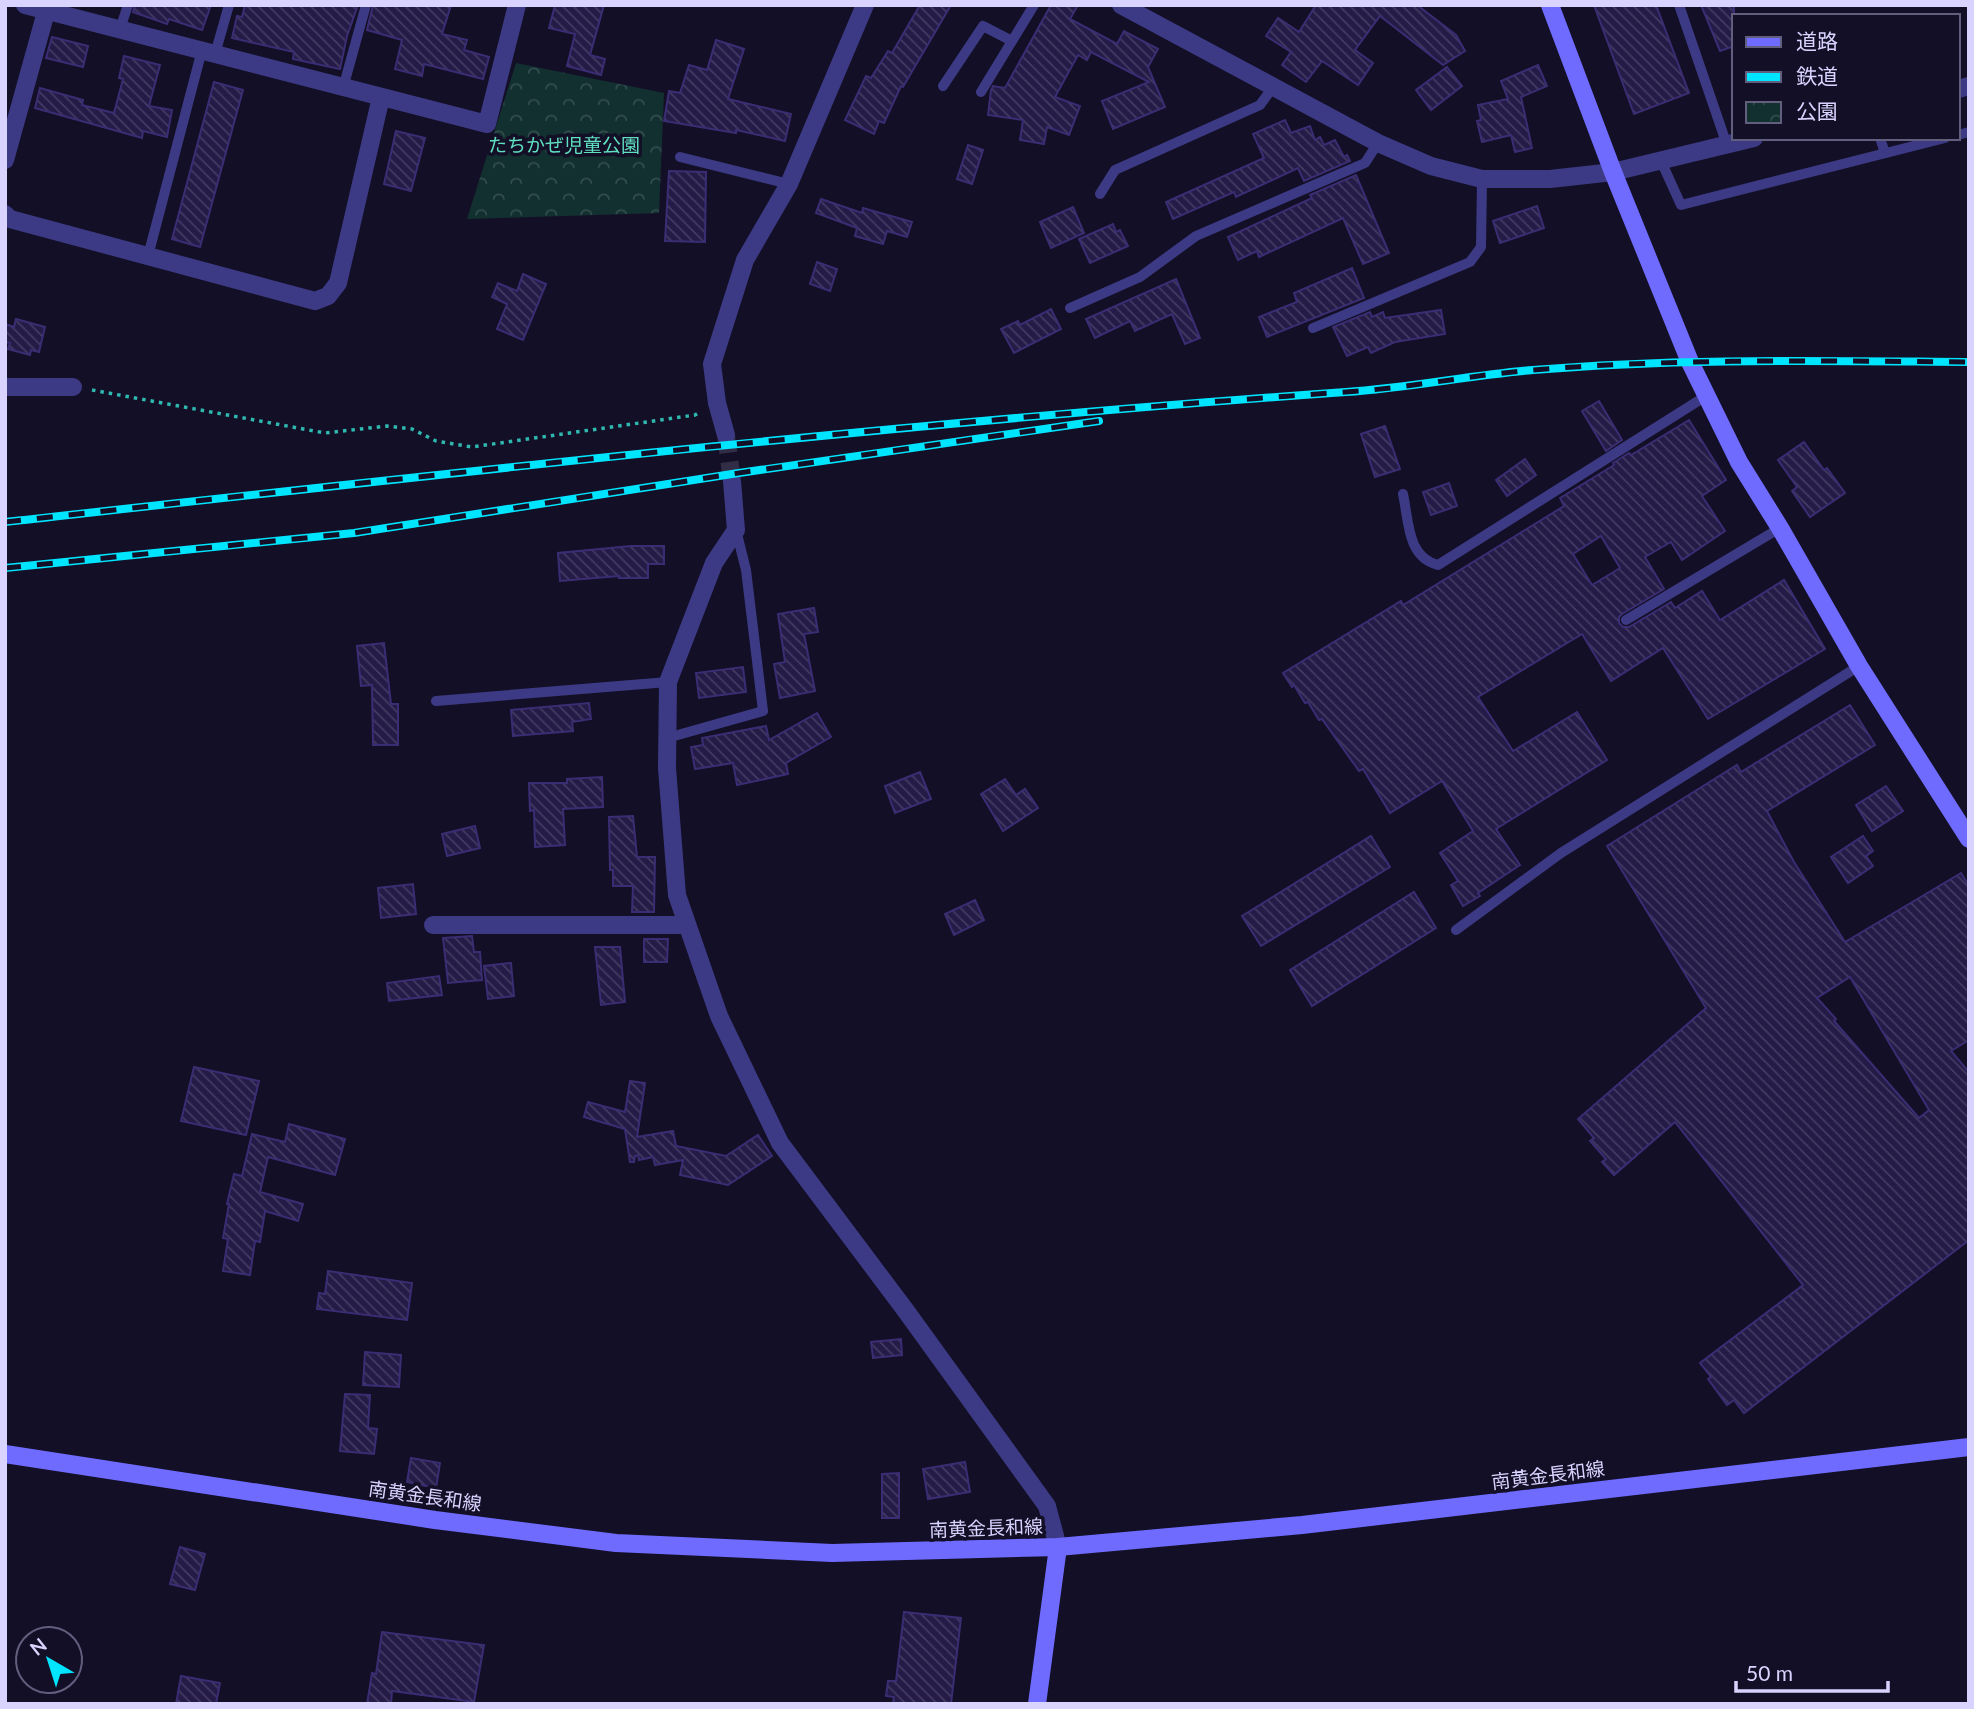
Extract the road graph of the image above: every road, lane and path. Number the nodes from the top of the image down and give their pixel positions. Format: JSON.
{"nodes":[{"id":1,"x":25,"y":5,"type":"edge"},
{"id":2,"x":128,"y":5,"type":"edge"},
{"id":3,"x":229,"y":5,"type":"edge"},
{"id":4,"x":366,"y":5,"type":"edge"},
{"id":5,"x":517,"y":5,"type":"edge"},
{"id":6,"x":865,"y":5,"type":"edge"},
{"id":7,"x":1034,"y":5,"type":"edge"},
{"id":8,"x":1121,"y":5,"type":"edge"},
{"id":9,"x":1550,"y":5,"type":"edge"},
{"id":10,"x":1679,"y":5,"type":"edge"},
{"id":11,"x":46,"y":12,"type":"junction"},
{"id":12,"x":120,"y":29,"type":"junction"},
{"id":13,"x":1012,"y":41,"type":"junction"},
{"id":14,"x":208,"y":52,"type":"junction"},
{"id":15,"x":943,"y":86,"type":"dead end"},
{"id":16,"x":1273,"y":87,"type":"junction"},
{"id":17,"x":343,"y":88,"type":"junction"},
{"id":18,"x":981,"y":92,"type":"dead end"},
{"id":19,"x":381,"y":97,"type":"junction"},
{"id":20,"x":1746,"y":140,"type":"edge"},
{"id":21,"x":1881,"y":140,"type":"edge"},
{"id":22,"x":1937,"y":140,"type":"edge"},
{"id":23,"x":1378,"y":143,"type":"junction"},
{"id":24,"x":1727,"y":145,"type":"junction"},
{"id":25,"x":1885,"y":153,"type":"junction"},
{"id":26,"x":680,"y":157,"type":"dead end"},
{"id":27,"x":5,"y":160,"type":"edge"},
{"id":28,"x":1661,"y":161,"type":"junction"},
{"id":29,"x":1613,"y":172,"type":"junction"},
{"id":30,"x":1482,"y":179,"type":"junction"},
{"id":31,"x":789,"y":184,"type":"junction"},
{"id":32,"x":1100,"y":194,"type":"dead end"},
{"id":33,"x":5,"y":214,"type":"edge"},
{"id":34,"x":148,"y":256,"type":"junction"},
{"id":35,"x":1070,"y":308,"type":"dead end"},
{"id":36,"x":1313,"y":328,"type":"dead end"},
{"id":37,"x":5,"y":387,"type":"edge"},
{"id":38,"x":73,"y":387,"type":"joint"},
{"id":39,"x":1706,"y":396,"type":"junction"},
{"id":40,"x":717,"y":403,"type":"junction"},
{"id":41,"x":726,"y":435,"type":"tunnel mouth"},
{"id":42,"x":732,"y":481,"type":"tunnel mouth"},
{"id":43,"x":1403,"y":494,"type":"dead end"},
{"id":44,"x":1780,"y":528,"type":"junction"},
{"id":45,"x":736,"y":530,"type":"junction"},
{"id":46,"x":1626,"y":620,"type":"dead end"},
{"id":47,"x":1859,"y":666,"type":"junction"},
{"id":48,"x":668,"y":682,"type":"junction"},
{"id":49,"x":436,"y":701,"type":"dead end"},
{"id":50,"x":667,"y":738,"type":"junction"},
{"id":51,"x":1969,"y":839,"type":"edge"},
{"id":52,"x":433,"y":925,"type":"dead end"},
{"id":53,"x":687,"y":925,"type":"junction"},
{"id":54,"x":1456,"y":930,"type":"dead end"},
{"id":55,"x":1969,"y":1447,"type":"edge"},
{"id":56,"x":5,"y":1454,"type":"edge"},
{"id":57,"x":1058,"y":1547,"type":"junction"},
{"id":58,"x":1037,"y":1704,"type":"edge"}],
"edges":[{"from":1,"to":11,"type":"street"},
{"from":2,"to":12,"type":"lane"},
{"from":3,"to":14,"type":"lane"},
{"from":4,"to":17,"type":"lane"},
{"from":5,"to":19,"type":"street"},
{"from":6,"to":31,"type":"street"},
{"from":7,"to":13,"type":"lane"},
{"from":8,"to":16,"type":"street"},
{"from":9,"to":29,"type":"main road"},
{"from":10,"to":24,"type":"lane"},
{"from":11,"to":12,"type":"street"},
{"from":11,"to":27,"type":"street"},
{"from":12,"to":14,"type":"street"},
{"from":13,"to":15,"type":"lane"},
{"from":13,"to":18,"type":"lane"},
{"from":14,"to":17,"type":"street"},
{"from":14,"to":34,"type":"lane"},
{"from":16,"to":23,"type":"street"},
{"from":16,"to":32,"type":"lane"},
{"from":17,"to":19,"type":"street"},
{"from":19,"to":34,"type":"street"},
{"from":20,"to":24,"type":"street"},
{"from":21,"to":25,"type":"lane"},
{"from":22,"to":25,"type":"lane"},
{"from":23,"to":30,"type":"street"},
{"from":23,"to":35,"type":"lane"},
{"from":24,"to":28,"type":"street"},
{"from":25,"to":28,"type":"lane"},
{"from":26,"to":31,"type":"lane"},
{"from":28,"to":29,"type":"street"},
{"from":29,"to":30,"type":"street"},
{"from":29,"to":39,"type":"main road"},
{"from":30,"to":36,"type":"lane"},
{"from":31,"to":40,"type":"street"},
{"from":33,"to":34,"type":"street"},
{"from":37,"to":38,"type":"street"},
{"from":38,"to":40,"type":"path"},
{"from":39,"to":43,"type":"lane"},
{"from":39,"to":44,"type":"main road"},
{"from":40,"to":41,"type":"street"},
{"from":42,"to":45,"type":"street"},
{"from":44,"to":46,"type":"lane"},
{"from":44,"to":47,"type":"main road"},
{"from":45,"to":48,"type":"street"},
{"from":45,"to":50,"type":"lane"},
{"from":47,"to":51,"type":"main road"},
{"from":47,"to":54,"type":"lane"},
{"from":48,"to":49,"type":"lane"},
{"from":48,"to":50,"type":"street"},
{"from":50,"to":53,"type":"street"},
{"from":52,"to":53,"type":"street"},
{"from":53,"to":57,"type":"street"},
{"from":55,"to":57,"type":"main road","name":"南黄金長和線"},
{"from":56,"to":57,"type":"main road","name":"南黄金長和線"},
{"from":57,"to":58,"type":"main road"}]}
